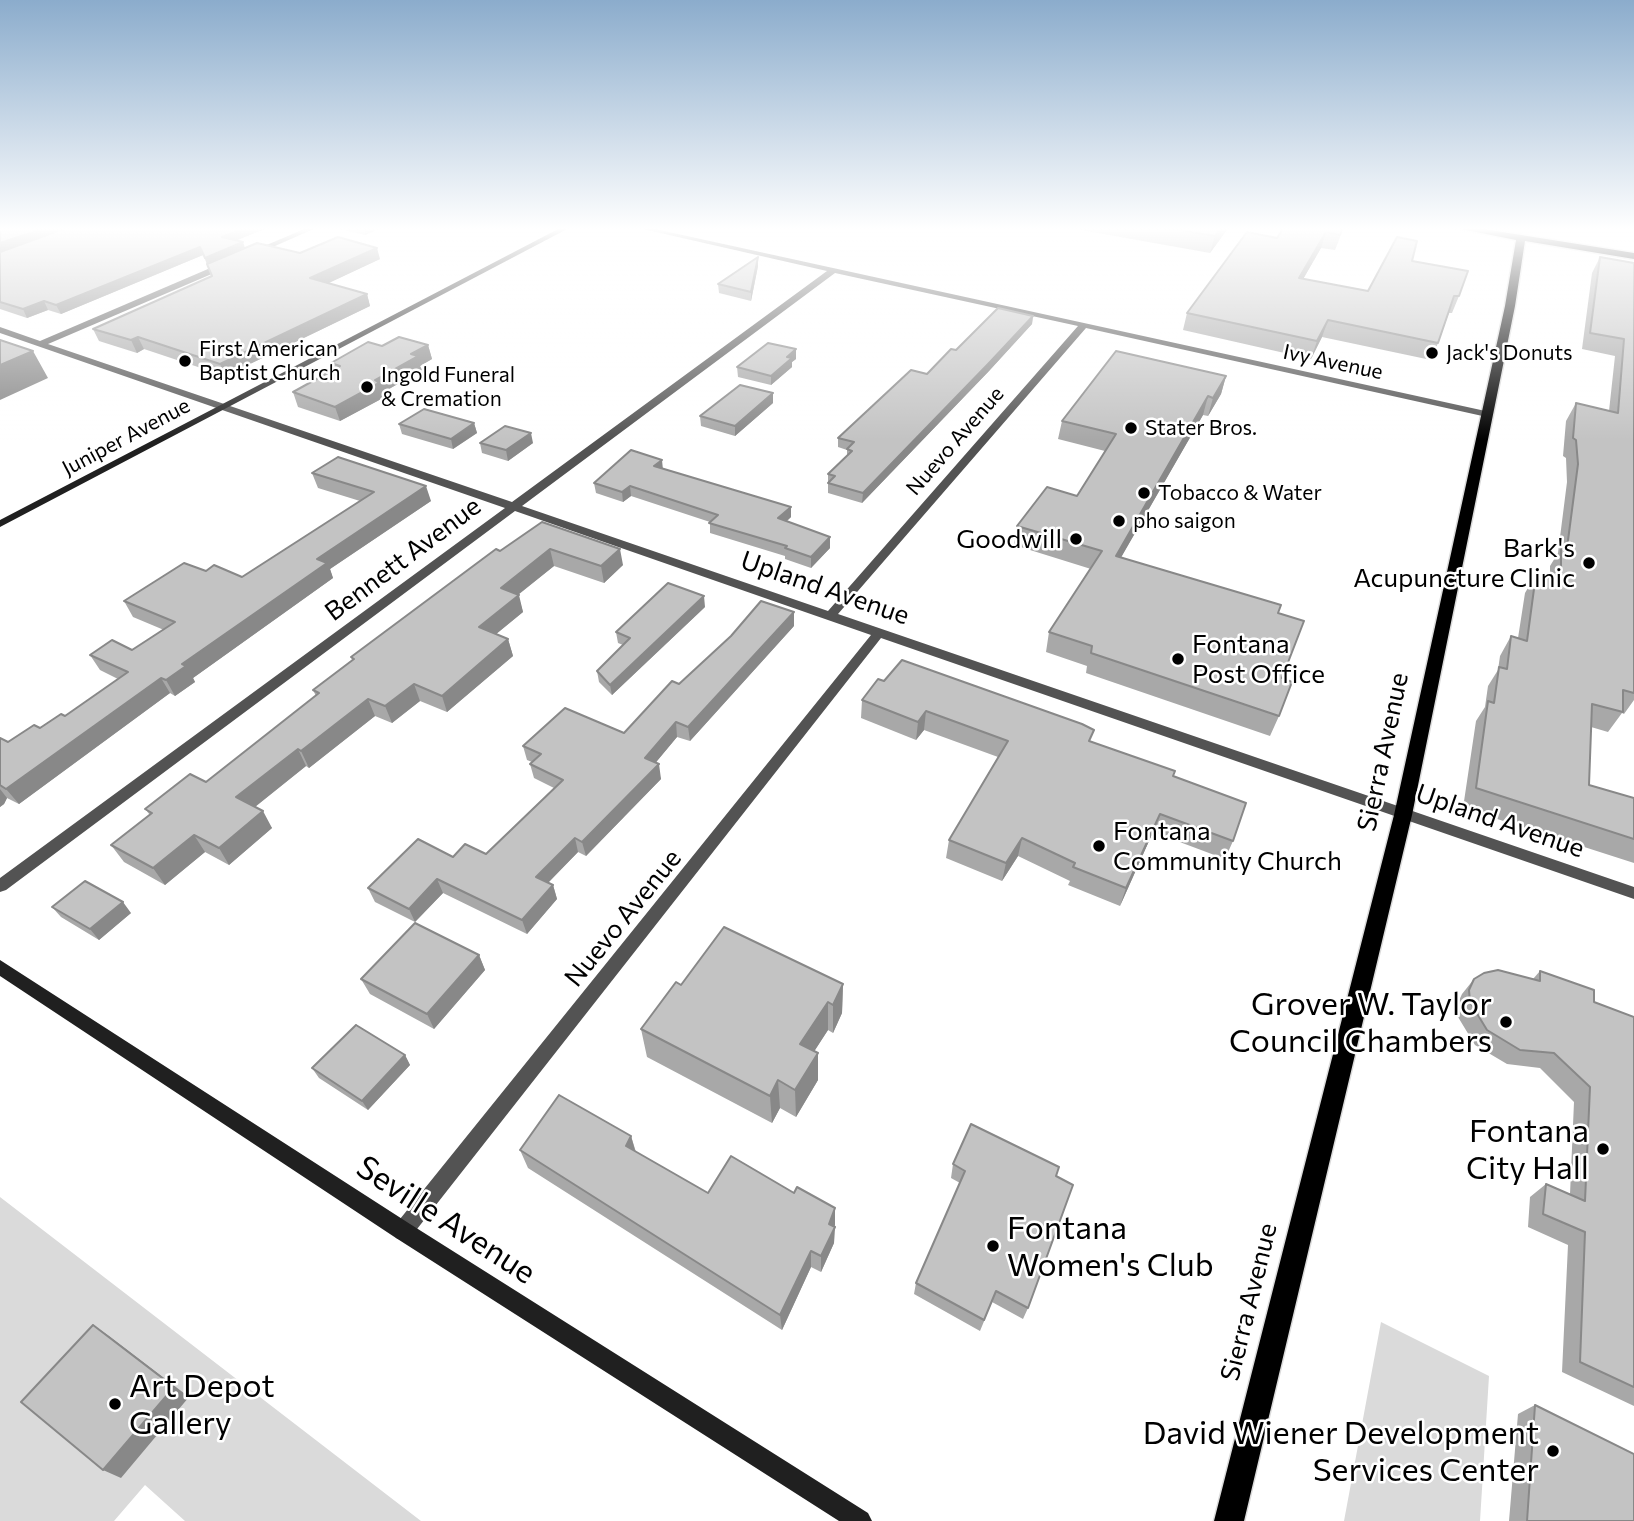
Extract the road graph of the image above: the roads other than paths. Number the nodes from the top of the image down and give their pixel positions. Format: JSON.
{"nodes":[{"id":1,"x":148,"y":298,"type":"edge"},
{"id":2,"x":431,"y":298,"type":"edge"},
{"id":3,"x":796,"y":298,"type":"edge"},
{"id":4,"x":961,"y":298,"type":"edge"},
{"id":5,"x":1510,"y":298,"type":"edge"},
{"id":6,"x":1084,"y":325,"type":"junction"},
{"id":7,"x":0,"y":330,"type":"edge"},
{"id":8,"x":40,"y":344,"type":"junction"},
{"id":9,"x":225,"y":406,"type":"junction"},
{"id":10,"x":1488,"y":414,"type":"junction"},
{"id":11,"x":512,"y":506,"type":"junction"},
{"id":12,"x":0,"y":524,"type":"edge"},
{"id":13,"x":830,"y":616,"type":"junction"},
{"id":14,"x":879,"y":633,"type":"junction"},
{"id":15,"x":1403,"y":815,"type":"junction"},
{"id":16,"x":0,"y":886,"type":"edge"},
{"id":17,"x":1634,"y":893,"type":"edge"},
{"id":18,"x":0,"y":967,"type":"edge"},
{"id":19,"x":403,"y":1231,"type":"junction"},
{"id":20,"x":860,"y":1521,"type":"edge"},
{"id":21,"x":1229,"y":1521,"type":"edge"}],
"edges":[{"from":1,"to":8,"type":"street"},
{"from":2,"to":9,"type":"street","name":"Juniper Avenue"},
{"from":3,"to":11,"type":"street","name":"Bennett Avenue"},
{"from":4,"to":6,"type":"street","name":"Ivy Avenue"},
{"from":5,"to":10,"type":"main road","name":"Sierra Avenue"},
{"from":6,"to":10,"type":"street","name":"Ivy Avenue"},
{"from":6,"to":13,"type":"street","name":"Nuevo Avenue"},
{"from":7,"to":8,"type":"street","name":"Upland Avenue"},
{"from":8,"to":9,"type":"street","name":"Upland Avenue"},
{"from":9,"to":11,"type":"street","name":"Upland Avenue"},
{"from":9,"to":12,"type":"street","name":"Juniper Avenue"},
{"from":10,"to":15,"type":"main road","name":"Sierra Avenue"},
{"from":11,"to":13,"type":"street","name":"Upland Avenue"},
{"from":11,"to":16,"type":"street","name":"Bennett Avenue"},
{"from":13,"to":14,"type":"street","name":"Upland Avenue"},
{"from":14,"to":15,"type":"street","name":"Upland Avenue"},
{"from":14,"to":19,"type":"street","name":"Nuevo Avenue"},
{"from":15,"to":17,"type":"street","name":"Upland Avenue"},
{"from":15,"to":21,"type":"main road","name":"Sierra Avenue"},
{"from":18,"to":19,"type":"street","name":"Seville Avenue"},
{"from":19,"to":20,"type":"street","name":"Seville Avenue"}]}
